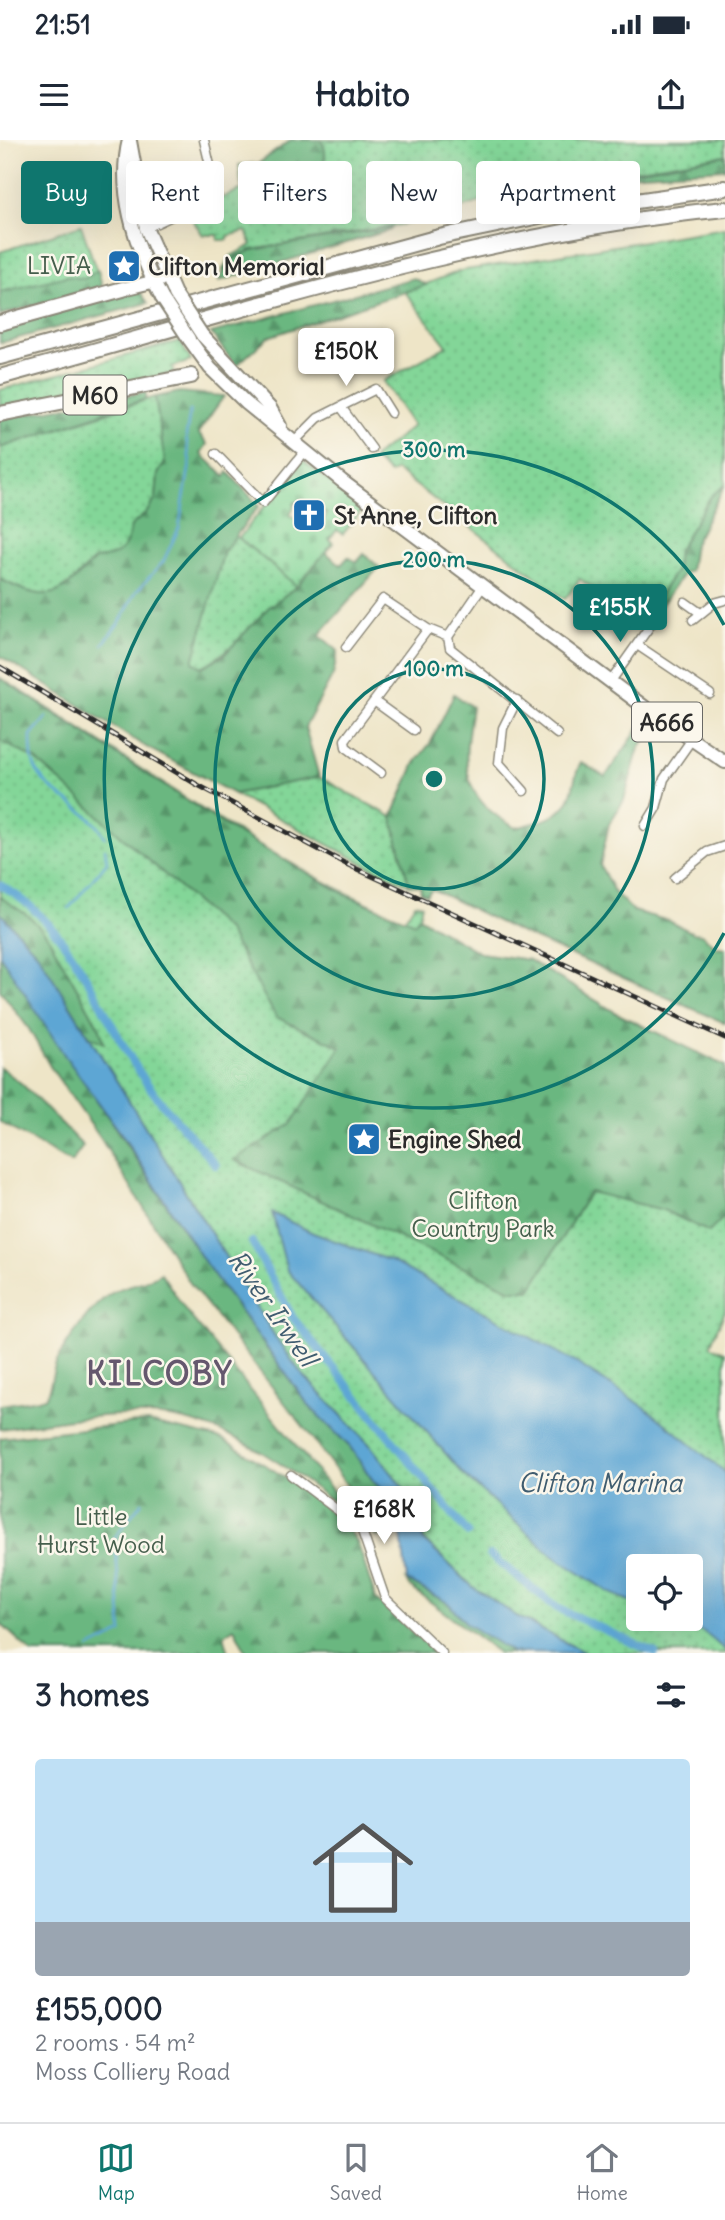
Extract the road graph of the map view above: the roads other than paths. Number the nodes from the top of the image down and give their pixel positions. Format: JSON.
{"nodes":[{"id":1,"x":129,"y":140,"type":"edge"},
{"id":2,"x":204,"y":140,"type":"edge"},
{"id":3,"x":725,"y":188,"type":"edge"},
{"id":4,"x":725,"y":209,"type":"edge"},
{"id":5,"x":146,"y":228,"type":"junction"},
{"id":6,"x":144,"y":259,"type":"junction"},
{"id":7,"x":153,"y":281,"type":"junction"},
{"id":8,"x":123,"y":289,"type":"junction"},
{"id":9,"x":169,"y":292,"type":"junction"},
{"id":10,"x":0,"y":323,"type":"edge"},
{"id":11,"x":211,"y":347,"type":"junction"},
{"id":12,"x":0,"y":357,"type":"edge"},
{"id":13,"x":210,"y":368,"type":"junction"},
{"id":14,"x":191,"y":376,"type":"joint"},
{"id":15,"x":0,"y":377,"type":"edge"},
{"id":16,"x":341,"y":407,"type":"junction"},
{"id":17,"x":391,"y":413,"type":"dead end"},
{"id":18,"x":0,"y":414,"type":"edge"},
{"id":19,"x":282,"y":429,"type":"junction"},
{"id":20,"x":295,"y":441,"type":"junction"},
{"id":21,"x":372,"y":449,"type":"dead end"},
{"id":22,"x":306,"y":450,"type":"junction"},
{"id":23,"x":216,"y":454,"type":"dead end"},
{"id":24,"x":483,"y":586,"type":"junction"},
{"id":25,"x":725,"y":600,"type":"edge"},
{"id":26,"x":685,"y":602,"type":"dead end"},
{"id":27,"x":652,"y":623,"type":"dead end"},
{"id":28,"x":428,"y":629,"type":"junction"},
{"id":29,"x":448,"y":637,"type":"junction"},
{"id":30,"x":637,"y":645,"type":"junction"},
{"id":31,"x":346,"y":647,"type":"dead end"},
{"id":32,"x":611,"y":681,"type":"junction"},
{"id":33,"x":710,"y":694,"type":"dead end"},
{"id":34,"x":517,"y":700,"type":"junction"},
{"id":35,"x":374,"y":701,"type":"junction"},
{"id":36,"x":414,"y":730,"type":"dead end"},
{"id":37,"x":557,"y":734,"type":"dead end"},
{"id":38,"x":692,"y":739,"type":"junction"},
{"id":39,"x":725,"y":762,"type":"edge"},
{"id":40,"x":381,"y":773,"type":"dead end"},
{"id":41,"x":524,"y":791,"type":"dead end"},
{"id":42,"x":645,"y":826,"type":"dead end"},
{"id":43,"x":725,"y":846,"type":"edge"},
{"id":44,"x":675,"y":878,"type":"dead end"},
{"id":45,"x":292,"y":1475,"type":"dead end"},
{"id":46,"x":442,"y":1653,"type":"edge"}],
"edges":[{"from":1,"to":5,"type":"main road","number":"A666"},
{"from":1,"to":6,"type":"main road","number":"A666"},
{"from":2,"to":5,"type":"street"},
{"from":3,"to":12,"type":"highway","number":"M60"},
{"from":4,"to":15,"type":"highway","number":"M60"},
{"from":5,"to":9,"type":"main road","number":"A666"},
{"from":6,"to":7,"type":"main road","number":"A666"},
{"from":6,"to":8,"type":"main road"},
{"from":7,"to":8,"type":"main road"},
{"from":7,"to":9,"type":"main road","number":"A666"},
{"from":8,"to":10,"type":"highway"},
{"from":9,"to":11,"type":"main road","number":"A666","bridge":true},
{"from":9,"to":13,"type":"main road","number":"A666","bridge":true},
{"from":11,"to":13,"type":"main road"},
{"from":11,"to":19,"type":"main road","number":"A666"},
{"from":13,"to":14,"type":"main road"},
{"from":13,"to":19,"type":"main road","number":"A666"},
{"from":14,"to":18,"type":"highway","number":"M60"},
{"from":16,"to":17,"type":"street"},
{"from":16,"to":20,"type":"street"},
{"from":16,"to":21,"type":"street"},
{"from":19,"to":20,"type":"main road","number":"A666"},
{"from":20,"to":22,"type":"main road","number":"A666"},
{"from":22,"to":23,"type":"street"},
{"from":22,"to":24,"type":"main road","number":"A666"},
{"from":24,"to":29,"type":"street"},
{"from":24,"to":32,"type":"main road","number":"A666"},
{"from":25,"to":26,"type":"street"},
{"from":27,"to":30,"type":"street"},
{"from":28,"to":29,"type":"street"},
{"from":28,"to":31,"type":"street"},
{"from":28,"to":35,"type":"street"},
{"from":29,"to":34,"type":"street"},
{"from":30,"to":32,"type":"street"},
{"from":30,"to":33,"type":"street"},
{"from":32,"to":38,"type":"main road","number":"A666"},
{"from":34,"to":37,"type":"street"},
{"from":34,"to":41,"type":"street"},
{"from":35,"to":36,"type":"street"},
{"from":35,"to":40,"type":"street"},
{"from":38,"to":39,"type":"main road","number":"A666"},
{"from":38,"to":42,"type":"street"},
{"from":43,"to":44,"type":"street"},
{"from":45,"to":46,"type":"street"}]}
